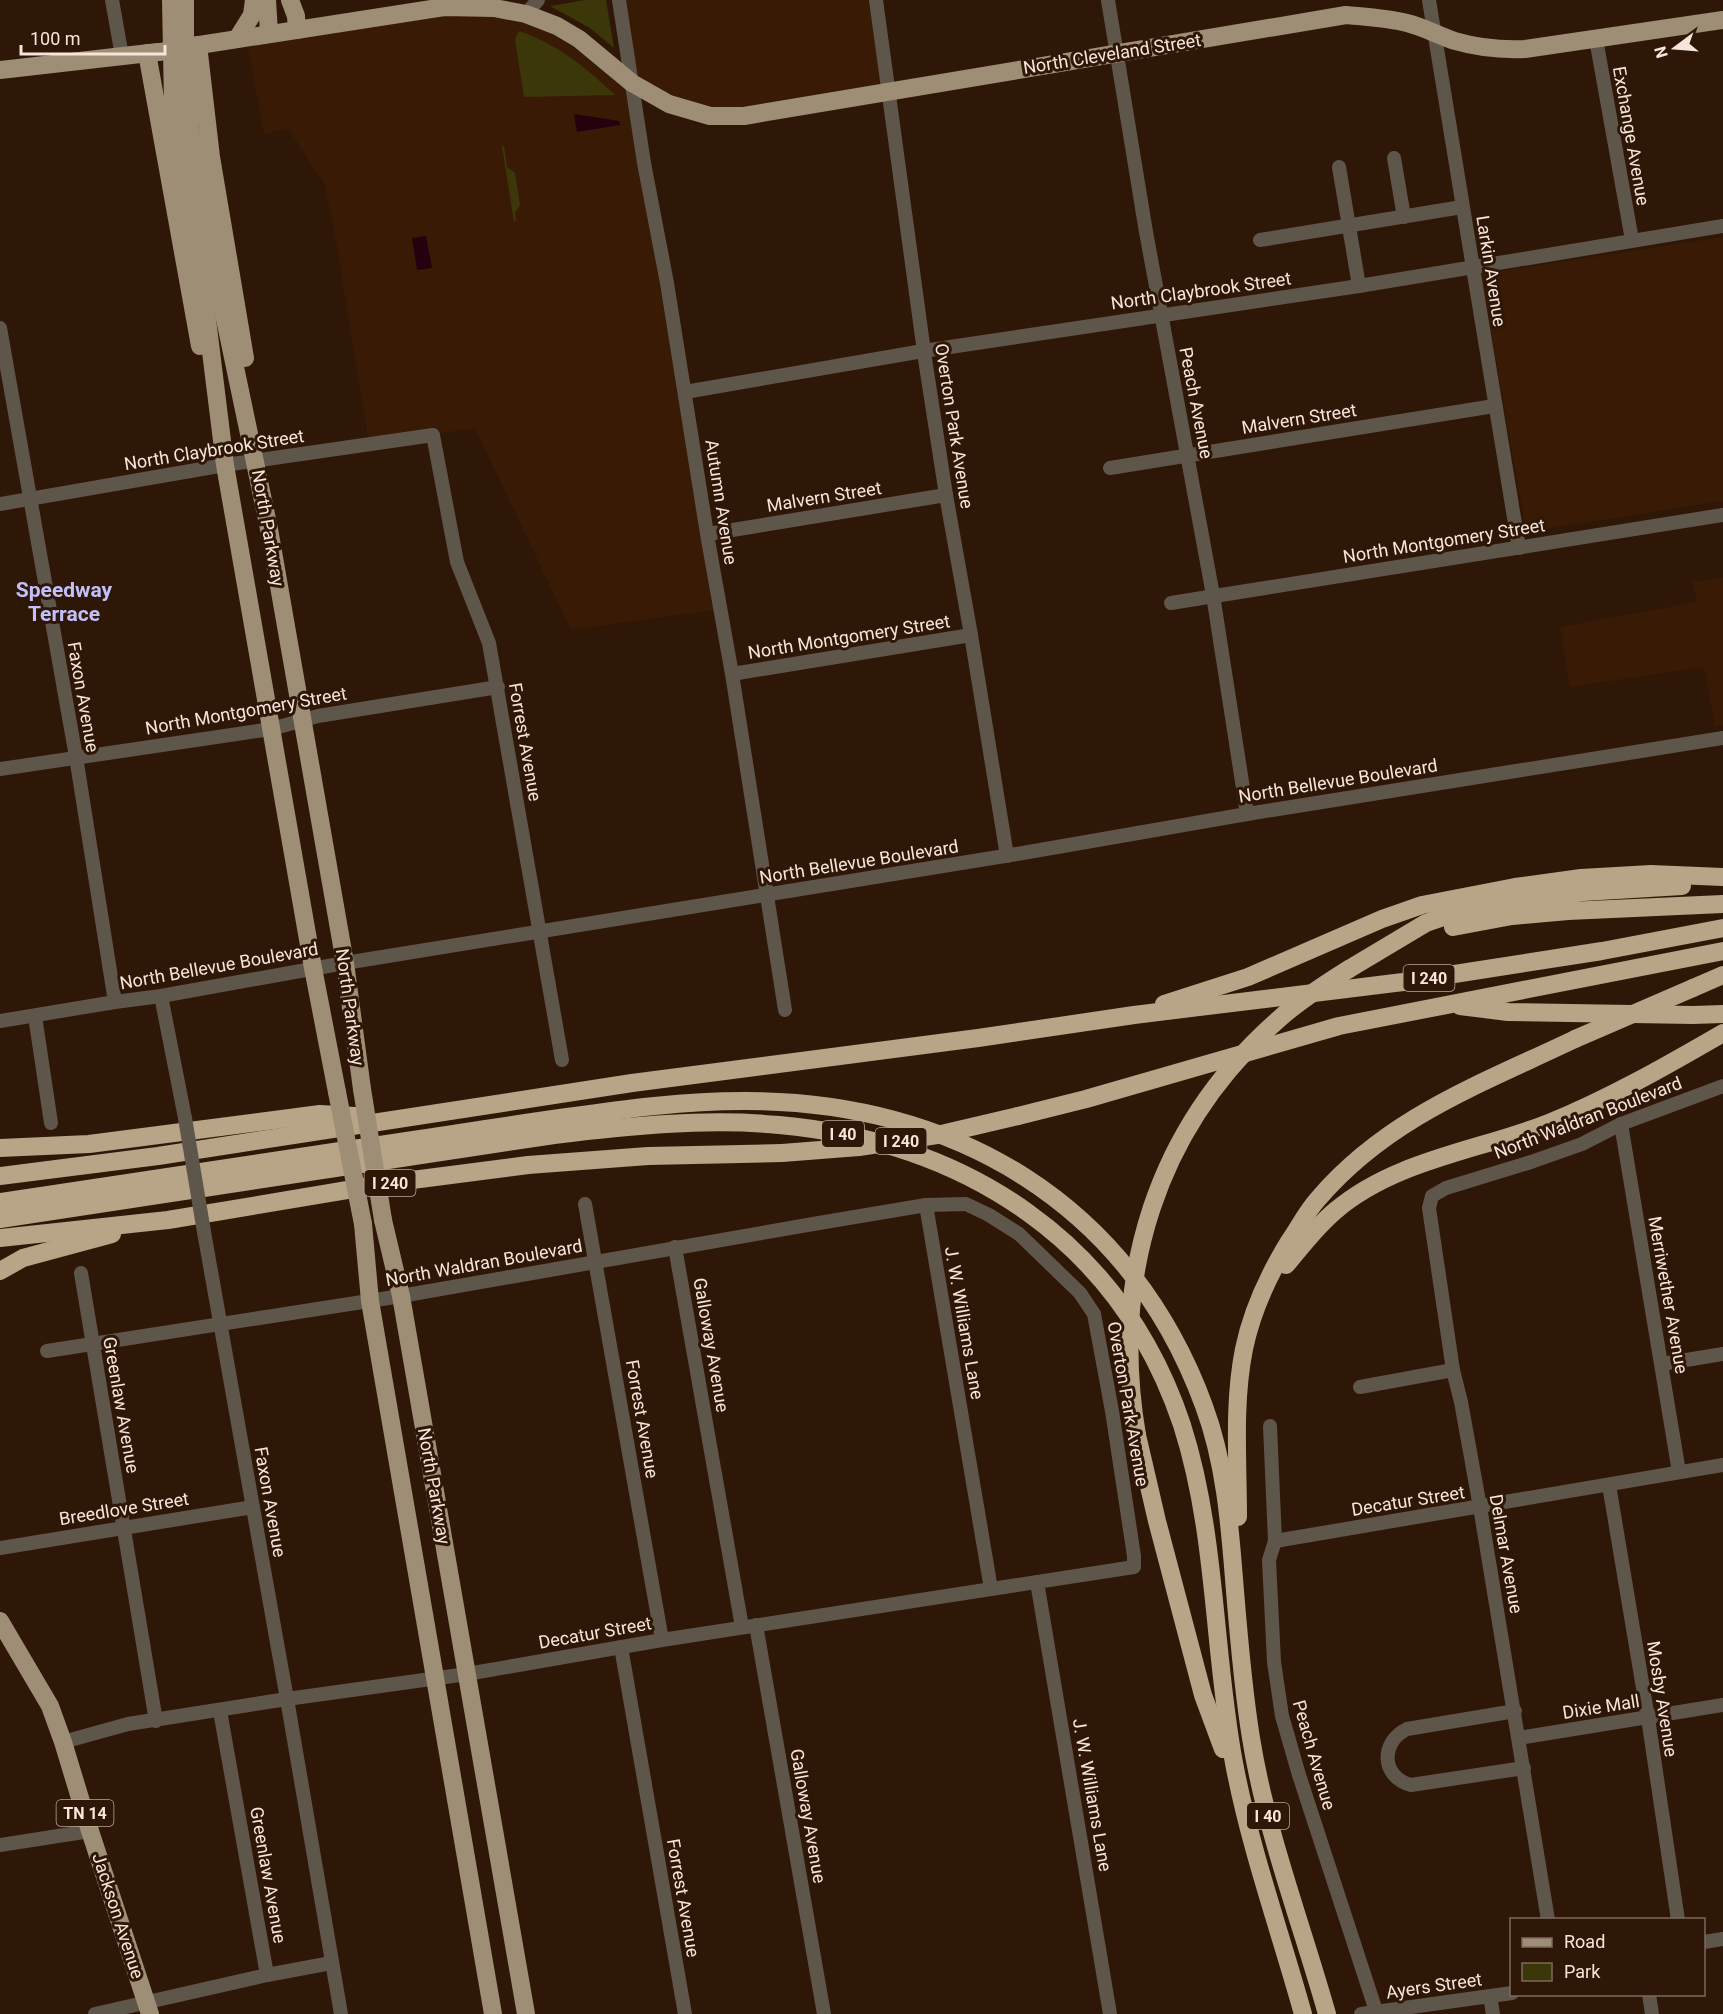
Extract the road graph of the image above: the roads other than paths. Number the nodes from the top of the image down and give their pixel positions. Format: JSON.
{"nodes":[{"id":1,"x":112,"y":0,"type":"edge"},
{"id":2,"x":171,"y":0,"type":"edge"},
{"id":3,"x":185,"y":0,"type":"edge"},
{"id":4,"x":254,"y":0,"type":"edge"},
{"id":5,"x":267,"y":0,"type":"edge"},
{"id":6,"x":290,"y":0,"type":"edge"},
{"id":7,"x":619,"y":0,"type":"edge"},
{"id":8,"x":876,"y":0,"type":"edge"},
{"id":9,"x":1108,"y":0,"type":"edge"},
{"id":10,"x":1429,"y":0,"type":"edge"},
{"id":11,"x":443,"y":4,"type":"edge"},
{"id":12,"x":532,"y":7,"type":"edge"},
{"id":13,"x":1723,"y":20,"type":"edge"},
{"id":14,"x":297,"y":30,"type":"junction"},
{"id":15,"x":1434,"y":32,"type":"junction"},
{"id":16,"x":269,"y":33,"type":"junction"},
{"id":17,"x":237,"y":39,"type":"junction"},
{"id":18,"x":1596,"y":39,"type":"junction"},
{"id":19,"x":202,"y":45,"type":"junction"},
{"id":20,"x":153,"y":52,"type":"junction"},
{"id":21,"x":1116,"y":53,"type":"junction"},
{"id":22,"x":122,"y":56,"type":"junction"},
{"id":23,"x":0,"y":70,"type":"edge"},
{"id":24,"x":632,"y":82,"type":"junction"},
{"id":25,"x":888,"y":92,"type":"junction"},
{"id":26,"x":1394,"y":158,"type":"dead end"},
{"id":27,"x":1339,"y":167,"type":"dead end"},
{"id":28,"x":1462,"y":207,"type":"junction"},
{"id":29,"x":1404,"y":217,"type":"junction"},
{"id":30,"x":1349,"y":226,"type":"junction"},
{"id":31,"x":1723,"y":226,"type":"edge"},
{"id":32,"x":1260,"y":240,"type":"dead end"},
{"id":33,"x":1632,"y":240,"type":"junction"},
{"id":34,"x":1473,"y":266,"type":"junction"},
{"id":35,"x":1359,"y":286,"type":"junction"},
{"id":36,"x":1161,"y":314,"type":"junction"},
{"id":37,"x":0,"y":328,"type":"edge"},
{"id":38,"x":924,"y":351,"type":"junction"},
{"id":39,"x":685,"y":392,"type":"junction"},
{"id":40,"x":1494,"y":406,"type":"junction"},
{"id":41,"x":434,"y":435,"type":"joint"},
{"id":42,"x":1188,"y":455,"type":"junction"},
{"id":43,"x":256,"y":461,"type":"junction"},
{"id":44,"x":225,"y":465,"type":"junction"},
{"id":45,"x":1110,"y":468,"type":"dead end"},
{"id":46,"x":946,"y":495,"type":"junction"},
{"id":47,"x":30,"y":499,"type":"junction"},
{"id":48,"x":0,"y":504,"type":"edge"},
{"id":49,"x":1723,"y":515,"type":"edge"},
{"id":50,"x":708,"y":534,"type":"junction"},
{"id":51,"x":1519,"y":548,"type":"junction"},
{"id":52,"x":1213,"y":596,"type":"junction"},
{"id":53,"x":1171,"y":603,"type":"dead end"},
{"id":54,"x":971,"y":635,"type":"junction"},
{"id":55,"x":732,"y":674,"type":"junction"},
{"id":56,"x":498,"y":687,"type":"junction"},
{"id":57,"x":301,"y":720,"type":"junction"},
{"id":58,"x":271,"y":729,"type":"junction"},
{"id":59,"x":1723,"y":738,"type":"edge"},
{"id":60,"x":75,"y":757,"type":"junction"},
{"id":61,"x":0,"y":770,"type":"edge"},
{"id":62,"x":1247,"y":814,"type":"junction"},
{"id":63,"x":1007,"y":856,"type":"junction"},
{"id":64,"x":1723,"y":877,"type":"edge"},
{"id":65,"x":1723,"y":884,"type":"edge"},
{"id":66,"x":767,"y":895,"type":"junction"},
{"id":67,"x":1723,"y":904,"type":"edge"},
{"id":68,"x":1428,"y":928,"type":"junction"},
{"id":69,"x":1723,"y":928,"type":"edge"},
{"id":70,"x":540,"y":932,"type":"junction"},
{"id":71,"x":1723,"y":951,"type":"edge"},
{"id":72,"x":345,"y":963,"type":"junction"},
{"id":73,"x":313,"y":968,"type":"junction"},
{"id":74,"x":1723,"y":975,"type":"edge"},
{"id":75,"x":161,"y":996,"type":"junction"},
{"id":76,"x":115,"y":1002,"type":"junction"},
{"id":77,"x":1443,"y":1004,"type":"junction"},
{"id":78,"x":785,"y":1010,"type":"dead end"},
{"id":79,"x":1723,"y":1014,"type":"edge"},
{"id":80,"x":1134,"y":1015,"type":"junction"},
{"id":81,"x":35,"y":1016,"type":"junction"},
{"id":82,"x":0,"y":1021,"type":"edge"},
{"id":83,"x":1723,"y":1033,"type":"edge"},
{"id":84,"x":562,"y":1060,"type":"dead end"},
{"id":85,"x":1723,"y":1086,"type":"edge"},
{"id":86,"x":399,"y":1117,"type":"junction"},
{"id":87,"x":51,"y":1123,"type":"dead end"},
{"id":88,"x":1621,"y":1124,"type":"junction"},
{"id":89,"x":0,"y":1148,"type":"edge"},
{"id":90,"x":0,"y":1176,"type":"edge"},
{"id":91,"x":1432,"y":1196,"type":"joint"},
{"id":92,"x":0,"y":1202,"type":"edge"},
{"id":93,"x":585,"y":1204,"type":"dead end"},
{"id":94,"x":926,"y":1205,"type":"junction"},
{"id":95,"x":0,"y":1219,"type":"edge"},
{"id":96,"x":168,"y":1220,"type":"junction"},
{"id":97,"x":0,"y":1238,"type":"edge"},
{"id":98,"x":675,"y":1247,"type":"junction"},
{"id":99,"x":596,"y":1262,"type":"junction"},
{"id":100,"x":0,"y":1271,"type":"edge"},
{"id":101,"x":81,"y":1273,"type":"dead end"},
{"id":102,"x":401,"y":1296,"type":"junction"},
{"id":103,"x":1260,"y":1296,"type":"junction"},
{"id":104,"x":370,"y":1301,"type":"junction"},
{"id":105,"x":221,"y":1324,"type":"junction"},
{"id":106,"x":92,"y":1343,"type":"junction"},
{"id":107,"x":47,"y":1351,"type":"dead end"},
{"id":108,"x":1723,"y":1354,"type":"edge"},
{"id":109,"x":1662,"y":1364,"type":"junction"},
{"id":110,"x":1453,"y":1370,"type":"junction"},
{"id":111,"x":1360,"y":1387,"type":"dead end"},
{"id":112,"x":1270,"y":1426,"type":"dead end"},
{"id":113,"x":1723,"y":1465,"type":"edge"},
{"id":114,"x":1679,"y":1472,"type":"junction"},
{"id":115,"x":1609,"y":1485,"type":"junction"},
{"id":116,"x":253,"y":1507,"type":"junction"},
{"id":117,"x":1480,"y":1508,"type":"junction"},
{"id":118,"x":124,"y":1527,"type":"junction"},
{"id":119,"x":1275,"y":1541,"type":"junction"},
{"id":120,"x":0,"y":1548,"type":"edge"},
{"id":121,"x":1134,"y":1566,"type":"joint"},
{"id":122,"x":1037,"y":1582,"type":"junction"},
{"id":123,"x":991,"y":1589,"type":"junction"},
{"id":124,"x":0,"y":1621,"type":"edge"},
{"id":125,"x":749,"y":1626,"type":"junction"},
{"id":126,"x":1238,"y":1636,"type":"junction"},
{"id":127,"x":662,"y":1640,"type":"junction"},
{"id":128,"x":621,"y":1647,"type":"junction"},
{"id":129,"x":467,"y":1674,"type":"junction"},
{"id":130,"x":435,"y":1678,"type":"junction"},
{"id":131,"x":287,"y":1699,"type":"junction"},
{"id":132,"x":1723,"y":1705,"type":"edge"},
{"id":133,"x":220,"y":1711,"type":"junction"},
{"id":134,"x":1515,"y":1711,"type":"junction"},
{"id":135,"x":1648,"y":1718,"type":"junction"},
{"id":136,"x":156,"y":1721,"type":"junction"},
{"id":137,"x":1519,"y":1738,"type":"junction"},
{"id":138,"x":63,"y":1742,"type":"junction"},
{"id":139,"x":1524,"y":1768,"type":"junction"},
{"id":140,"x":1242,"y":1802,"type":"junction"},
{"id":141,"x":90,"y":1831,"type":"junction"},
{"id":142,"x":0,"y":1845,"type":"edge"},
{"id":143,"x":1548,"y":1918,"type":"edge"},
{"id":144,"x":1678,"y":1918,"type":"edge"},
{"id":145,"x":1723,"y":1939,"type":"edge"},
{"id":146,"x":1705,"y":1942,"type":"edge"},
{"id":147,"x":331,"y":1963,"type":"junction"},
{"id":148,"x":267,"y":1975,"type":"junction"},
{"id":149,"x":1510,"y":1993,"type":"edge"},
{"id":150,"x":1490,"y":1996,"type":"junction"},
{"id":151,"x":1649,"y":1996,"type":"edge"},
{"id":152,"x":148,"y":2008,"type":"edge"},
{"id":153,"x":1377,"y":2013,"type":"edge"},
{"id":154,"x":95,"y":2014,"type":"edge"},
{"id":155,"x":341,"y":2014,"type":"edge"},
{"id":156,"x":493,"y":2014,"type":"edge"},
{"id":157,"x":526,"y":2014,"type":"edge"},
{"id":158,"x":685,"y":2014,"type":"edge"},
{"id":159,"x":824,"y":2014,"type":"edge"},
{"id":160,"x":1110,"y":2014,"type":"edge"},
{"id":161,"x":1303,"y":2014,"type":"edge"},
{"id":162,"x":1327,"y":2014,"type":"edge"},
{"id":163,"x":1361,"y":2014,"type":"edge"},
{"id":164,"x":1493,"y":2014,"type":"edge"},
{"id":165,"x":1652,"y":2014,"type":"edge"}],
"edges":[{"from":1,"to":22,"type":"street"},
{"from":2,"to":44,"type":"main road","name":"North Parkway"},
{"from":3,"to":43,"type":"main road","name":"North Parkway"},
{"from":4,"to":17,"type":"main road"},
{"from":5,"to":16,"type":"main road"},
{"from":6,"to":14,"type":"main road"},
{"from":7,"to":24,"type":"street","name":"Autumn Avenue"},
{"from":8,"to":25,"type":"street","name":"Overton Park Avenue"},
{"from":9,"to":21,"type":"street","name":"Peach Avenue"},
{"from":10,"to":15,"type":"street","name":"Larkin Avenue"},
{"from":11,"to":12,"type":"main road","name":"North Cleveland Street"},
{"from":11,"to":14,"type":"main road","name":"North Cleveland Street"},
{"from":12,"to":24,"type":"main road","name":"North Cleveland Street"},
{"from":13,"to":18,"type":"main road","name":"North Cleveland Street"},
{"from":14,"to":16,"type":"main road","name":"North Cleveland Street"},
{"from":15,"to":18,"type":"main road","name":"North Cleveland Street"},
{"from":15,"to":21,"type":"main road","name":"North Cleveland Street"},
{"from":15,"to":28,"type":"street","name":"Larkin Avenue"},
{"from":16,"to":17,"type":"main road","name":"North Cleveland Street"},
{"from":17,"to":19,"type":"main road","name":"North Cleveland Street"},
{"from":18,"to":33,"type":"street","name":"Exchange Avenue"},
{"from":19,"to":20,"type":"main road","name":"North Cleveland Street","bridge":true},
{"from":19,"to":43,"type":"main road"},
{"from":20,"to":22,"type":"main road","name":"North Cleveland Street"},
{"from":20,"to":44,"type":"main road"},
{"from":21,"to":25,"type":"main road","name":"North Cleveland Street"},
{"from":21,"to":36,"type":"street","name":"Peach Avenue"},
{"from":22,"to":23,"type":"main road","name":"North Cleveland Street"},
{"from":24,"to":25,"type":"main road","name":"North Cleveland Street"},
{"from":24,"to":39,"type":"street","name":"Autumn Avenue"},
{"from":25,"to":38,"type":"street","name":"Overton Park Avenue"},
{"from":26,"to":29,"type":"street"},
{"from":27,"to":30,"type":"street"},
{"from":28,"to":29,"type":"street"},
{"from":28,"to":34,"type":"street","name":"Larkin Avenue"},
{"from":29,"to":30,"type":"street"},
{"from":30,"to":32,"type":"street"},
{"from":30,"to":35,"type":"street"},
{"from":31,"to":33,"type":"street","name":"North Claybrook Street"},
{"from":33,"to":34,"type":"street","name":"North Claybrook Street"},
{"from":34,"to":35,"type":"street","name":"North Claybrook Street"},
{"from":34,"to":40,"type":"street","name":"Larkin Avenue"},
{"from":35,"to":36,"type":"street","name":"North Claybrook Street"},
{"from":36,"to":38,"type":"street","name":"North Claybrook Street"},
{"from":36,"to":42,"type":"street","name":"Peach Avenue"},
{"from":37,"to":47,"type":"street","name":"Faxon Avenue"},
{"from":38,"to":39,"type":"street","name":"North Claybrook Street"},
{"from":38,"to":46,"type":"street","name":"Overton Park Avenue"},
{"from":39,"to":50,"type":"street","name":"Autumn Avenue"},
{"from":40,"to":42,"type":"street","name":"Malvern Street"},
{"from":40,"to":51,"type":"street","name":"Larkin Avenue"},
{"from":41,"to":43,"type":"street","name":"North Claybrook Street"},
{"from":41,"to":56,"type":"street","name":"Forrest Avenue"},
{"from":42,"to":45,"type":"street","name":"Malvern Street"},
{"from":42,"to":52,"type":"street","name":"Peach Avenue"},
{"from":43,"to":44,"type":"street","name":"North Claybrook Street"},
{"from":43,"to":57,"type":"main road","name":"North Parkway"},
{"from":44,"to":47,"type":"street","name":"North Claybrook Street"},
{"from":44,"to":58,"type":"main road","name":"North Parkway"},
{"from":46,"to":50,"type":"street","name":"Malvern Street"},
{"from":46,"to":54,"type":"street","name":"Overton Park Avenue"},
{"from":47,"to":48,"type":"street","name":"North Claybrook Street"},
{"from":47,"to":60,"type":"street","name":"Faxon Avenue"},
{"from":49,"to":51,"type":"street","name":"North Montgomery Street"},
{"from":50,"to":55,"type":"street","name":"Autumn Avenue"},
{"from":51,"to":52,"type":"street","name":"North Montgomery Street"},
{"from":52,"to":53,"type":"street","name":"North Montgomery Street"},
{"from":52,"to":62,"type":"street","name":"Peach Avenue"},
{"from":54,"to":55,"type":"street","name":"North Montgomery Street"},
{"from":54,"to":63,"type":"street","name":"Overton Park Avenue"},
{"from":55,"to":66,"type":"street","name":"Autumn Avenue"},
{"from":56,"to":57,"type":"street","name":"North Montgomery Street"},
{"from":56,"to":70,"type":"street","name":"Forrest Avenue"},
{"from":57,"to":58,"type":"street","name":"North Montgomery Street"},
{"from":57,"to":72,"type":"main road","name":"North Parkway"},
{"from":58,"to":60,"type":"street","name":"North Montgomery Street"},
{"from":58,"to":73,"type":"main road","name":"North Parkway"},
{"from":59,"to":62,"type":"street","name":"North Bellevue Boulevard"},
{"from":60,"to":61,"type":"street","name":"North Montgomery Street"},
{"from":60,"to":76,"type":"street","name":"Faxon Avenue"},
{"from":62,"to":63,"type":"street","name":"North Bellevue Boulevard"},
{"from":63,"to":66,"type":"street","name":"North Bellevue Boulevard"},
{"from":64,"to":80,"type":"highway"},
{"from":65,"to":68,"type":"highway"},
{"from":66,"to":70,"type":"street","name":"North Bellevue Boulevard"},
{"from":66,"to":78,"type":"street","name":"Autumn Avenue"},
{"from":67,"to":68,"type":"highway"},
{"from":68,"to":140,"type":"highway","bridge":true},
{"from":69,"to":80,"type":"highway","number":"I 240"},
{"from":70,"to":72,"type":"street","name":"North Bellevue Boulevard"},
{"from":70,"to":84,"type":"street","name":"Forrest Avenue"},
{"from":71,"to":77,"type":"highway","number":"I 240"},
{"from":72,"to":73,"type":"street","name":"North Bellevue Boulevard"},
{"from":72,"to":102,"type":"main road","name":"North Parkway","bridge":true},
{"from":73,"to":75,"type":"street","name":"North Bellevue Boulevard"},
{"from":73,"to":104,"type":"main road","name":"North Parkway","bridge":true},
{"from":74,"to":103,"type":"highway","bridge":true},
{"from":75,"to":76,"type":"street","name":"North Bellevue Boulevard"},
{"from":75,"to":105,"type":"street","name":"Faxon Avenue","bridge":true},
{"from":76,"to":81,"type":"street","name":"North Bellevue Boulevard"},
{"from":77,"to":79,"type":"highway"},
{"from":77,"to":96,"type":"highway","number":"I 240","bridge":true},
{"from":80,"to":86,"type":"highway","number":"I 240"},
{"from":81,"to":82,"type":"street","name":"North Bellevue Boulevard"},
{"from":81,"to":87,"type":"street"},
{"from":83,"to":103,"type":"highway"},
{"from":85,"to":88,"type":"street","name":"North Waldran Boulevard"},
{"from":86,"to":89,"type":"highway"},
{"from":86,"to":90,"type":"highway","number":"I 240"},
{"from":88,"to":91,"type":"street","name":"North Waldran Boulevard"},
{"from":88,"to":109,"type":"street","name":"Merriwether Avenue"},
{"from":91,"to":110,"type":"street","name":"Delmar Avenue"},
{"from":92,"to":126,"type":"highway","number":"I 40"},
{"from":93,"to":99,"type":"street","name":"Forrest Avenue"},
{"from":94,"to":98,"type":"street","name":"North Waldran Boulevard"},
{"from":94,"to":121,"type":"street","name":"Overton Park Avenue"},
{"from":94,"to":123,"type":"street","name":"J. W. Williams Lane"},
{"from":95,"to":140,"type":"highway","number":"I 40"},
{"from":96,"to":97,"type":"highway","number":"I 240"},
{"from":96,"to":100,"type":"highway"},
{"from":98,"to":99,"type":"street","name":"North Waldran Boulevard"},
{"from":98,"to":125,"type":"street","name":"Galloway Avenue"},
{"from":99,"to":102,"type":"street","name":"North Waldran Boulevard"},
{"from":99,"to":127,"type":"street","name":"Forrest Avenue"},
{"from":101,"to":106,"type":"street","name":"Greenlaw Avenue"},
{"from":102,"to":104,"type":"street","name":"North Waldran Boulevard"},
{"from":102,"to":129,"type":"main road","name":"North Parkway"},
{"from":103,"to":126,"type":"highway"},
{"from":104,"to":105,"type":"street","name":"North Waldran Boulevard"},
{"from":104,"to":130,"type":"main road","name":"North Parkway"},
{"from":105,"to":106,"type":"street","name":"North Waldran Boulevard"},
{"from":105,"to":116,"type":"street","name":"Faxon Avenue"},
{"from":106,"to":107,"type":"street","name":"North Waldran Boulevard"},
{"from":106,"to":118,"type":"street","name":"Greenlaw Avenue"},
{"from":108,"to":109,"type":"street"},
{"from":109,"to":114,"type":"street","name":"Merriwether Avenue"},
{"from":110,"to":111,"type":"street"},
{"from":110,"to":117,"type":"street","name":"Delmar Avenue"},
{"from":112,"to":119,"type":"street","name":"Peach Avenue"},
{"from":113,"to":114,"type":"street","name":"Decatur Street"},
{"from":114,"to":115,"type":"street","name":"Decatur Street"},
{"from":115,"to":117,"type":"street","name":"Decatur Street"},
{"from":115,"to":135,"type":"street","name":"Mosby Avenue"},
{"from":116,"to":118,"type":"street","name":"Breedlove Street"},
{"from":116,"to":131,"type":"street","name":"Faxon Avenue"},
{"from":117,"to":119,"type":"street","name":"Decatur Street"},
{"from":117,"to":134,"type":"street","name":"Delmar Avenue"},
{"from":118,"to":120,"type":"street","name":"Breedlove Street"},
{"from":118,"to":136,"type":"street","name":"Greenlaw Avenue"},
{"from":119,"to":153,"type":"street","name":"Peach Avenue"},
{"from":121,"to":122,"type":"street","name":"Decatur Street"},
{"from":122,"to":123,"type":"street","name":"Decatur Street"},
{"from":122,"to":160,"type":"street","name":"J. W. Williams Lane"},
{"from":123,"to":125,"type":"street","name":"Decatur Street"},
{"from":124,"to":138,"type":"main road","name":"Jackson Avenue","number":"TN 14"},
{"from":125,"to":127,"type":"street","name":"Decatur Street"},
{"from":125,"to":159,"type":"street","name":"Galloway Avenue"},
{"from":126,"to":162,"type":"highway","number":"I 40"},
{"from":127,"to":128,"type":"street","name":"Decatur Street"},
{"from":128,"to":129,"type":"street","name":"Decatur Street"},
{"from":128,"to":158,"type":"street","name":"Forrest Avenue"},
{"from":129,"to":130,"type":"street","name":"Decatur Street"},
{"from":129,"to":157,"type":"main road","name":"North Parkway"},
{"from":130,"to":131,"type":"street","name":"Decatur Street"},
{"from":130,"to":156,"type":"main road","name":"North Parkway"},
{"from":131,"to":133,"type":"street","name":"Decatur Street"},
{"from":131,"to":147,"type":"street","name":"Faxon Avenue"},
{"from":132,"to":135,"type":"street","name":"Dixie Mall"},
{"from":133,"to":136,"type":"street","name":"Decatur Street"},
{"from":133,"to":148,"type":"street","name":"Greenlaw Avenue"},
{"from":134,"to":137,"type":"street","name":"Delmar Avenue"},
{"from":134,"to":139,"type":"street"},
{"from":135,"to":137,"type":"street","name":"Dixie Mall"},
{"from":135,"to":144,"type":"street","name":"Mosby Avenue"},
{"from":136,"to":138,"type":"street","name":"Decatur Street"},
{"from":137,"to":139,"type":"street","name":"Delmar Avenue"},
{"from":138,"to":141,"type":"main road","name":"Jackson Avenue","number":"TN 14"},
{"from":139,"to":143,"type":"street","name":"Delmar Avenue"},
{"from":140,"to":161,"type":"highway","number":"I 40"},
{"from":141,"to":142,"type":"street"},
{"from":141,"to":152,"type":"main road","name":"Jackson Avenue","number":"TN 14"},
{"from":145,"to":146,"type":"street"},
{"from":147,"to":148,"type":"street"},
{"from":147,"to":155,"type":"street","name":"Faxon Avenue"},
{"from":148,"to":152,"type":"street"},
{"from":149,"to":150,"type":"street","name":"Ayers Street"},
{"from":150,"to":153,"type":"street","name":"Ayers Street"},
{"from":150,"to":164,"type":"street"},
{"from":151,"to":165,"type":"street"},
{"from":152,"to":154,"type":"street"},
{"from":153,"to":163,"type":"street","name":"Ayers Street"}]}
